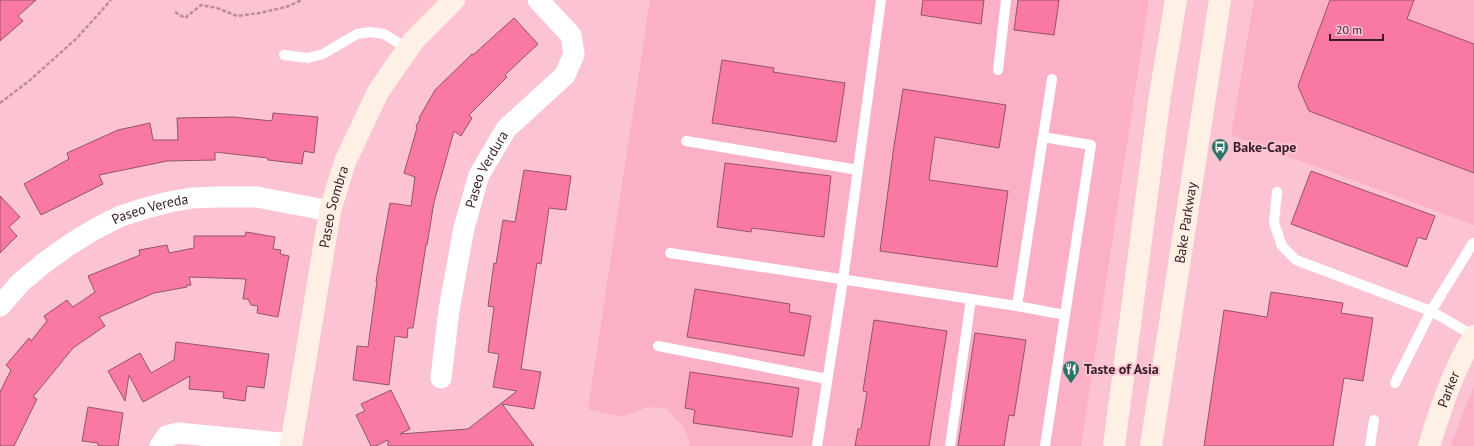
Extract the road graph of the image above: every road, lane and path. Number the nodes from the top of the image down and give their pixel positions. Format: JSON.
{"nodes":[{"id":1,"x":111,"y":0,"type":"edge"},
{"id":2,"x":302,"y":0,"type":"edge"},
{"id":3,"x":454,"y":0,"type":"edge"},
{"id":4,"x":538,"y":0,"type":"edge"},
{"id":5,"x":881,"y":0,"type":"edge"},
{"id":6,"x":1006,"y":0,"type":"edge"},
{"id":7,"x":1176,"y":0,"type":"edge"},
{"id":8,"x":1220,"y":0,"type":"edge"},
{"id":9,"x":175,"y":12,"type":"dead end"},
{"id":10,"x":408,"y":48,"type":"junction"},
{"id":11,"x":284,"y":55,"type":"dead end"},
{"id":12,"x":998,"y":70,"type":"dead end"},
{"id":13,"x":1052,"y":78,"type":"dead end"},
{"id":14,"x":0,"y":103,"type":"edge"},
{"id":15,"x":1043,"y":137,"type":"junction"},
{"id":16,"x":686,"y":141,"type":"dead end"},
{"id":17,"x":858,"y":170,"type":"junction"},
{"id":18,"x":1277,"y":192,"type":"dead end"},
{"id":19,"x":330,"y":211,"type":"junction"},
{"id":20,"x":1473,"y":243,"type":"dead end"},
{"id":21,"x":670,"y":253,"type":"dead end"},
{"id":22,"x":843,"y":280,"type":"junction"},
{"id":23,"x":971,"y":299,"type":"junction"},
{"id":24,"x":0,"y":306,"type":"edge"},
{"id":25,"x":1017,"y":306,"type":"junction"},
{"id":26,"x":1431,"y":311,"type":"junction"},
{"id":27,"x":1065,"y":315,"type":"junction"},
{"id":28,"x":1474,"y":336,"type":"edge"},
{"id":29,"x":658,"y":346,"type":"dead end"},
{"id":30,"x":440,"y":378,"type":"dead end"},
{"id":31,"x":827,"y":379,"type":"junction"},
{"id":32,"x":1395,"y":383,"type":"dead end"},
{"id":33,"x":1374,"y":420,"type":"dead end"},
{"id":34,"x":291,"y":445,"type":"edge"},
{"id":35,"x":160,"y":446,"type":"edge"},
{"id":36,"x":817,"y":446,"type":"edge"},
{"id":37,"x":950,"y":446,"type":"edge"},
{"id":38,"x":1044,"y":446,"type":"edge"},
{"id":39,"x":1114,"y":446,"type":"edge"},
{"id":40,"x":1151,"y":446,"type":"edge"},
{"id":41,"x":1370,"y":446,"type":"edge"},
{"id":42,"x":1429,"y":446,"type":"edge"}],
"edges":[{"from":1,"to":14,"type":"path"},
{"from":2,"to":9,"type":"path"},
{"from":3,"to":10,"type":"main road","name":"Paseo Sombra"},
{"from":4,"to":30,"type":"street","name":"Paseo Verdura"},
{"from":5,"to":17,"type":"lane"},
{"from":6,"to":12,"type":"lane"},
{"from":7,"to":39,"type":"main road"},
{"from":8,"to":40,"type":"main road","name":"Bake Parkway"},
{"from":10,"to":11,"type":"lane"},
{"from":10,"to":19,"type":"main road","name":"Paseo Sombra"},
{"from":13,"to":15,"type":"lane"},
{"from":15,"to":25,"type":"lane"},
{"from":15,"to":27,"type":"lane"},
{"from":16,"to":17,"type":"lane"},
{"from":17,"to":22,"type":"lane"},
{"from":18,"to":26,"type":"lane"},
{"from":19,"to":24,"type":"street","name":"Paseo Vereda"},
{"from":19,"to":34,"type":"main road","name":"Paseo Sombra"},
{"from":20,"to":26,"type":"lane"},
{"from":21,"to":22,"type":"lane"},
{"from":22,"to":23,"type":"lane"},
{"from":22,"to":31,"type":"lane"},
{"from":23,"to":25,"type":"lane"},
{"from":23,"to":37,"type":"lane"},
{"from":25,"to":27,"type":"lane"},
{"from":26,"to":28,"type":"lane"},
{"from":26,"to":32,"type":"lane"},
{"from":27,"to":38,"type":"lane"},
{"from":28,"to":42,"type":"main road","name":"Parker"},
{"from":29,"to":31,"type":"lane"},
{"from":31,"to":36,"type":"lane"},
{"from":33,"to":41,"type":"lane"},
{"from":34,"to":35,"type":"street"}]}
